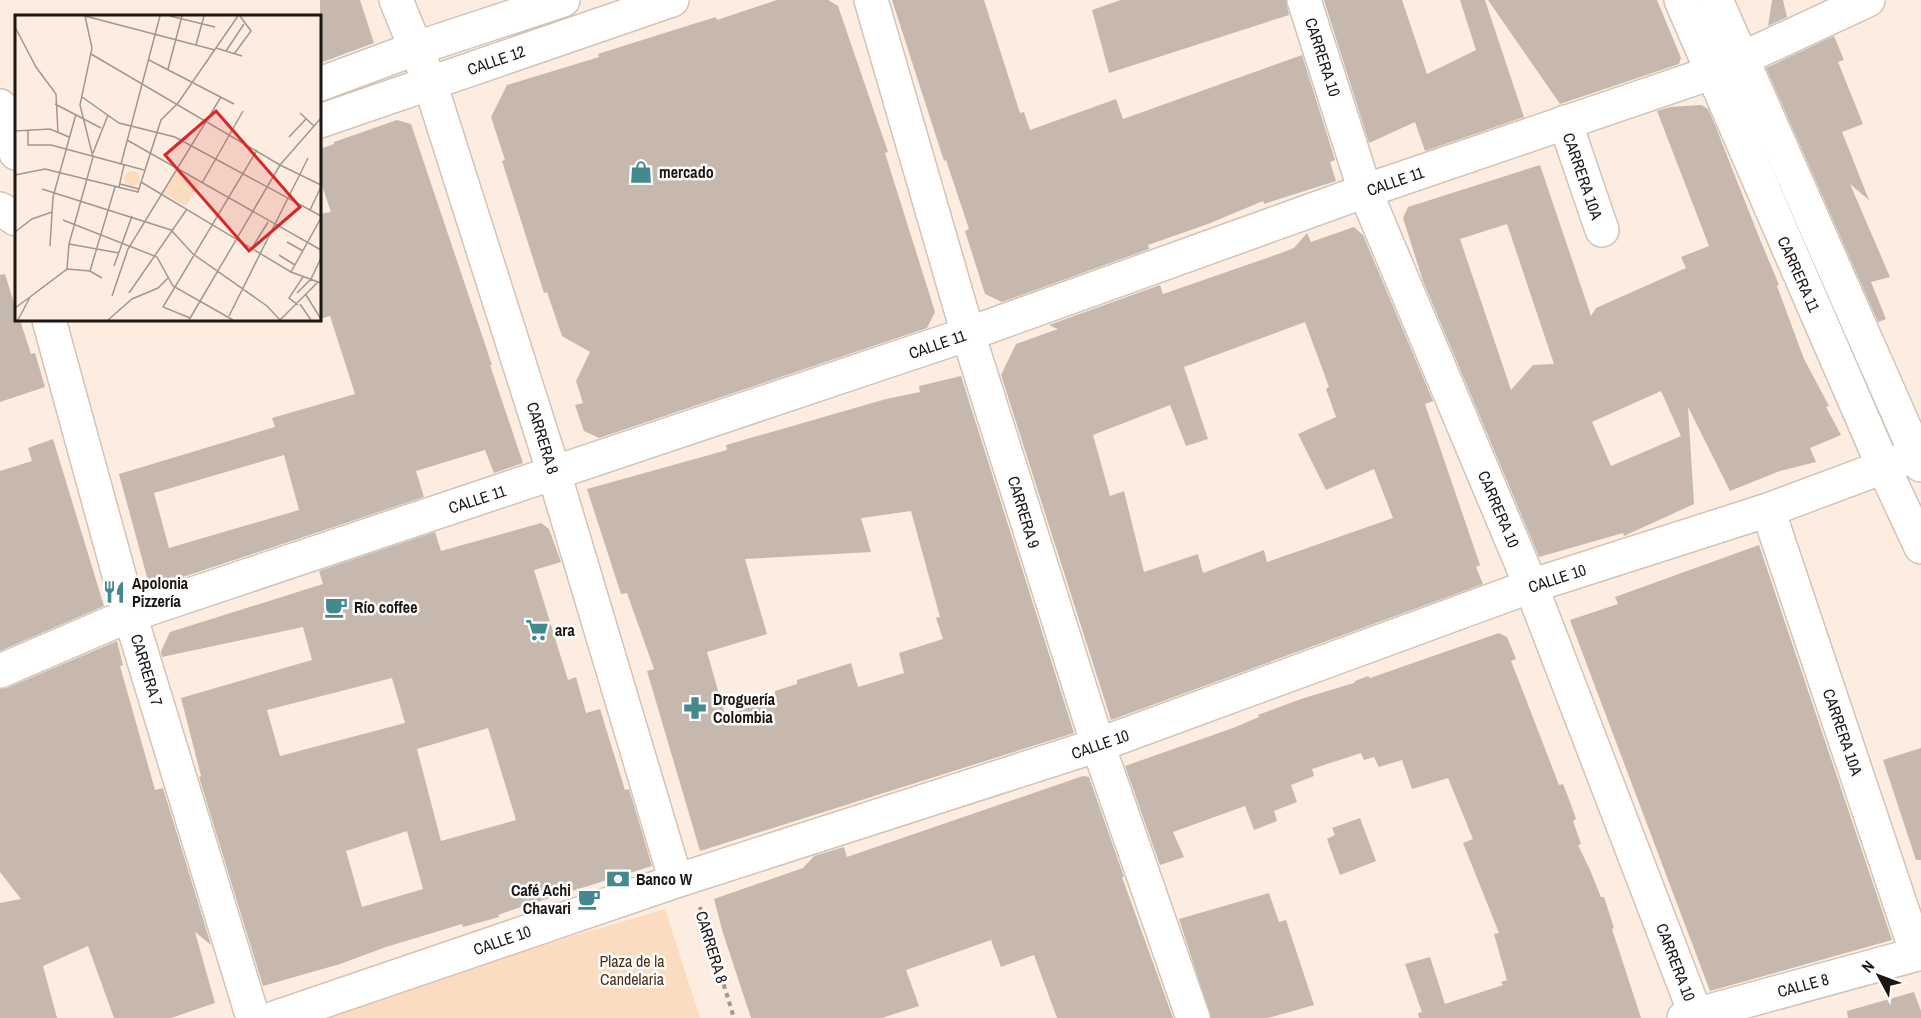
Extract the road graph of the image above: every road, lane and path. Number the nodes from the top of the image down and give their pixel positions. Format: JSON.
{"nodes":[{"id":1,"x":396,"y":0,"type":"edge"},
{"id":2,"x":564,"y":0,"type":"edge"},
{"id":3,"x":672,"y":0,"type":"edge"},
{"id":4,"x":871,"y":0,"type":"edge"},
{"id":5,"x":1304,"y":0,"type":"edge"},
{"id":6,"x":1681,"y":0,"type":"edge"},
{"id":7,"x":1716,"y":0,"type":"edge"},
{"id":8,"x":1868,"y":0,"type":"edge"},
{"id":9,"x":417,"y":48,"type":"junction"},
{"id":10,"x":1741,"y":59,"type":"junction"},
{"id":11,"x":1711,"y":73,"type":"junction"},
{"id":12,"x":430,"y":82,"type":"junction"},
{"id":13,"x":321,"y":84,"type":"edge"},
{"id":14,"x":0,"y":106,"type":"edge"},
{"id":15,"x":321,"y":121,"type":"edge"},
{"id":16,"x":1565,"y":122,"type":"junction"},
{"id":17,"x":15,"y":150,"type":"edge"},
{"id":18,"x":1365,"y":191,"type":"junction"},
{"id":19,"x":15,"y":195,"type":"edge"},
{"id":20,"x":0,"y":200,"type":"edge"},
{"id":21,"x":0,"y":209,"type":"edge"},
{"id":22,"x":15,"y":218,"type":"edge"},
{"id":23,"x":15,"y":225,"type":"edge"},
{"id":24,"x":0,"y":230,"type":"edge"},
{"id":25,"x":1602,"y":230,"type":"dead end"},
{"id":26,"x":49,"y":321,"type":"edge"},
{"id":27,"x":968,"y":334,"type":"junction"},
{"id":28,"x":1920,"y":458,"type":"edge"},
{"id":29,"x":1884,"y":468,"type":"junction"},
{"id":30,"x":554,"y":473,"type":"junction"},
{"id":31,"x":1768,"y":510,"type":"junction"},
{"id":32,"x":1921,"y":547,"type":"edge"},
{"id":33,"x":1531,"y":586,"type":"junction"},
{"id":34,"x":130,"y":615,"type":"junction"},
{"id":35,"x":0,"y":671,"type":"edge"},
{"id":36,"x":1098,"y":745,"type":"junction"},
{"id":37,"x":683,"y":879,"type":"junction"},
{"id":38,"x":1919,"y":953,"type":"edge"},
{"id":39,"x":1693,"y":1017,"type":"edge"},
{"id":40,"x":253,"y":1018,"type":"edge"},
{"id":41,"x":274,"y":1018,"type":"edge"},
{"id":42,"x":734,"y":1018,"type":"edge"},
{"id":43,"x":1193,"y":1018,"type":"edge"}],
"edges":[{"from":1,"to":9,"type":"street","name":"CARRERA 8"},
{"from":2,"to":9,"type":"street"},
{"from":3,"to":12,"type":"street","name":"CALLE 12"},
{"from":4,"to":27,"type":"street","name":"CARRERA 9"},
{"from":5,"to":18,"type":"street","name":"CARRERA 10"},
{"from":6,"to":11,"type":"street","name":"CARRERA 11"},
{"from":7,"to":10,"type":"street","name":"CARRERA 11"},
{"from":8,"to":10,"type":"street","name":"CALLE 11"},
{"from":9,"to":12,"type":"street","name":"CARRERA 8"},
{"from":9,"to":13,"type":"street"},
{"from":10,"to":11,"type":"street","name":"CALLE 11"},
{"from":10,"to":28,"type":"street","name":"CARRERA 11"},
{"from":11,"to":16,"type":"street","name":"CALLE 11"},
{"from":11,"to":29,"type":"street","name":"CARRERA 11"},
{"from":12,"to":15,"type":"street","name":"CALLE 12"},
{"from":12,"to":30,"type":"street","name":"CARRERA 8"},
{"from":14,"to":17,"type":"street"},
{"from":16,"to":18,"type":"street","name":"CALLE 11"},
{"from":16,"to":25,"type":"street","name":"CARRERA 10A"},
{"from":18,"to":27,"type":"street","name":"CALLE 11"},
{"from":18,"to":33,"type":"street","name":"CARRERA 10"},
{"from":19,"to":20,"type":"street"},
{"from":21,"to":22,"type":"street"},
{"from":23,"to":24,"type":"street"},
{"from":26,"to":34,"type":"street","name":"CARRERA 7"},
{"from":27,"to":30,"type":"street","name":"CALLE 11"},
{"from":27,"to":36,"type":"street","name":"CARRERA 9"},
{"from":28,"to":29,"type":"street","name":"CALLE 10"},
{"from":29,"to":31,"type":"street","name":"CALLE 10"},
{"from":29,"to":32,"type":"street","name":"CARRERA 11"},
{"from":30,"to":34,"type":"street","name":"CALLE 11"},
{"from":30,"to":37,"type":"street","name":"CARRERA 8"},
{"from":31,"to":33,"type":"street","name":"CALLE 10"},
{"from":31,"to":38,"type":"street","name":"CARRERA 10A"},
{"from":33,"to":36,"type":"street","name":"CALLE 10"},
{"from":33,"to":39,"type":"street","name":"CARRERA 10"},
{"from":34,"to":35,"type":"street","name":"CALLE 11"},
{"from":34,"to":40,"type":"street","name":"CARRERA 7"},
{"from":36,"to":37,"type":"street","name":"CALLE 10"},
{"from":36,"to":43,"type":"street","name":"CARRERA 9"},
{"from":37,"to":41,"type":"street","name":"CALLE 10"},
{"from":37,"to":42,"type":"path","name":"CARRERA 8"},
{"from":38,"to":39,"type":"street","name":"CALLE 8"}]}
